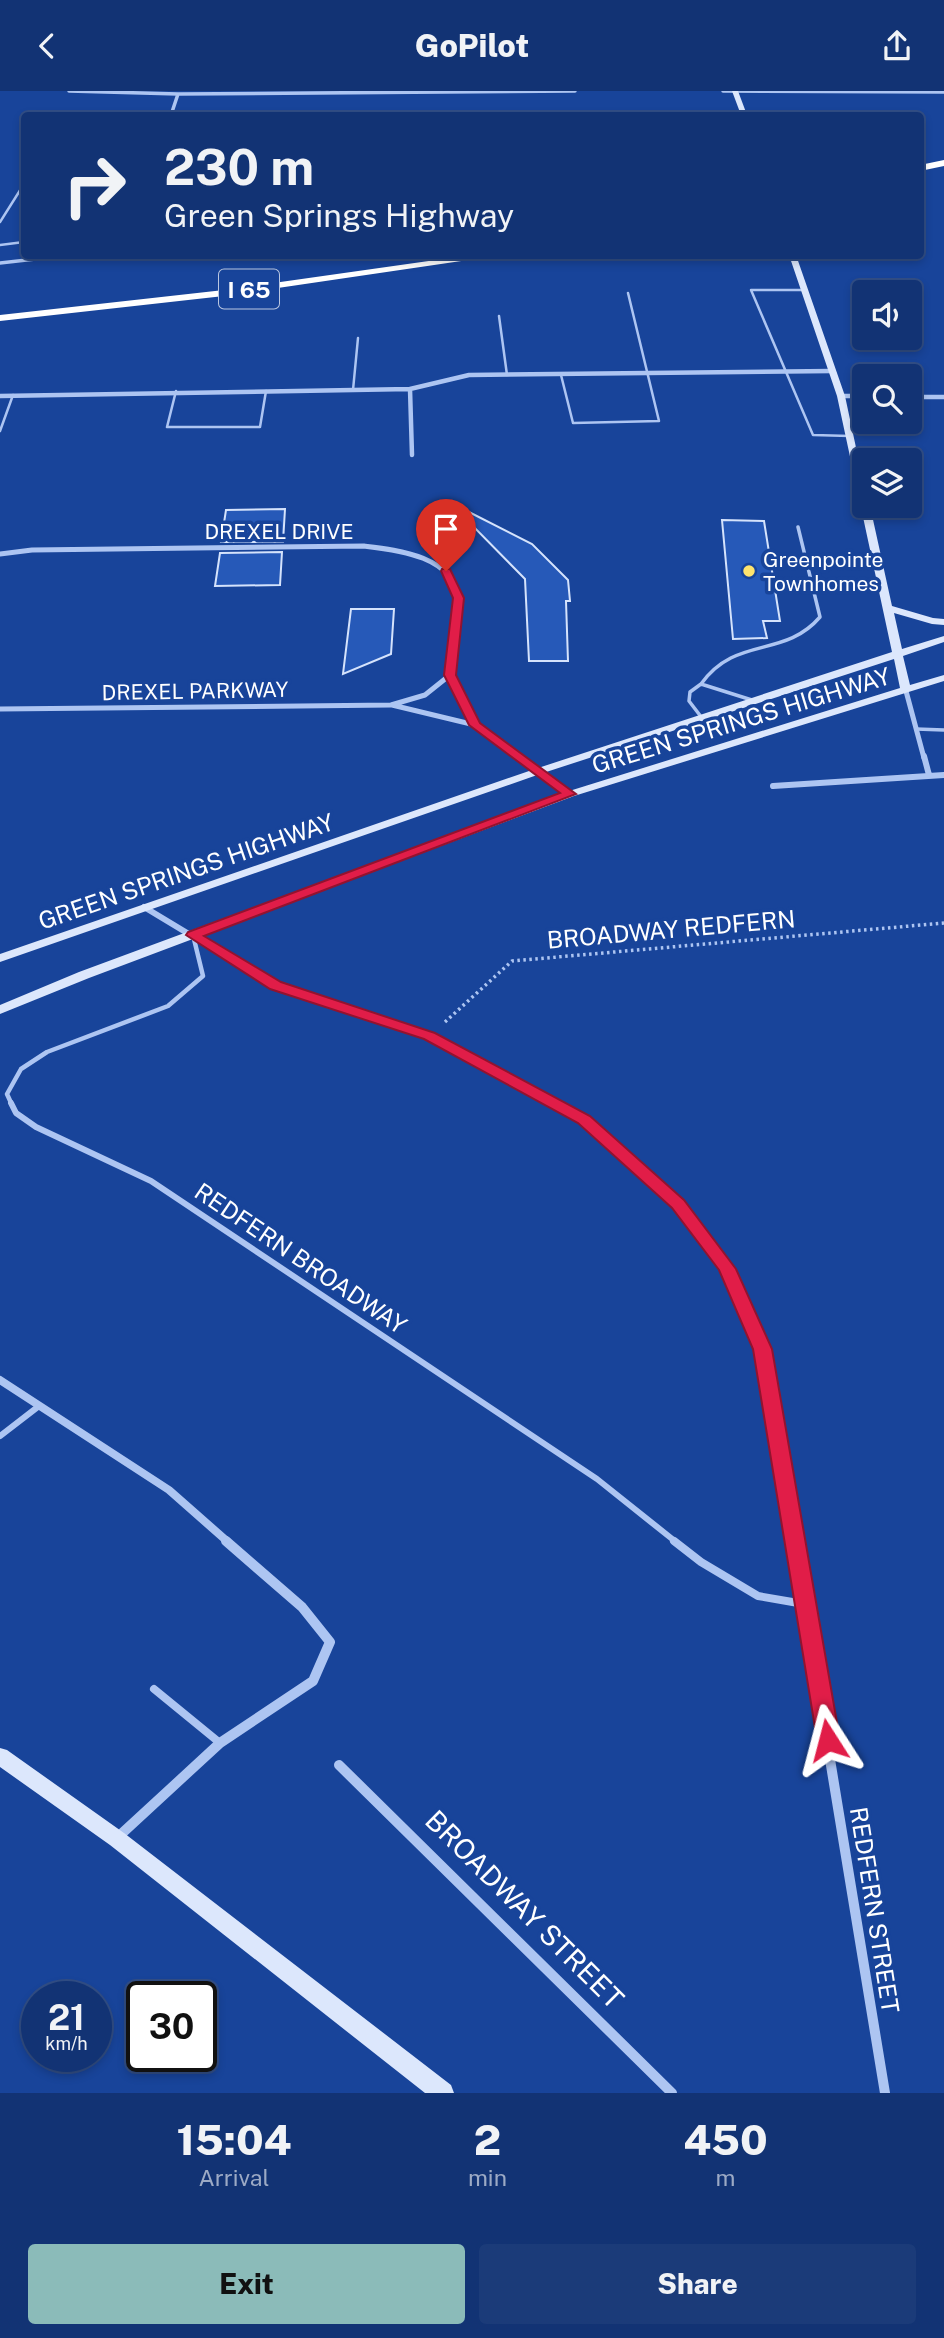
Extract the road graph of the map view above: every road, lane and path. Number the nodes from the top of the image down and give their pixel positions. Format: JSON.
{"nodes":[{"id":1,"x":69,"y":91,"type":"edge"},
{"id":2,"x":506,"y":91,"type":"edge"},
{"id":3,"x":575,"y":91,"type":"edge"},
{"id":4,"x":723,"y":91,"type":"edge"},
{"id":5,"x":269,"y":92,"type":"edge"},
{"id":6,"x":735,"y":92,"type":"edge"},
{"id":7,"x":919,"y":92,"type":"edge"},
{"id":8,"x":944,"y":92,"type":"edge"},
{"id":9,"x":178,"y":94,"type":"junction"},
{"id":10,"x":172,"y":112,"type":"edge"},
{"id":11,"x":743,"y":112,"type":"edge"},
{"id":12,"x":944,"y":163,"type":"edge"},
{"id":13,"x":924,"y":167,"type":"edge"},
{"id":14,"x":21,"y":189,"type":"edge"},
{"id":15,"x":0,"y":222,"type":"edge"},
{"id":16,"x":21,"y":242,"type":"edge"},
{"id":17,"x":0,"y":245,"type":"edge"},
{"id":18,"x":36,"y":259,"type":"edge"},
{"id":19,"x":468,"y":259,"type":"edge"},
{"id":20,"x":793,"y":259,"type":"edge"},
{"id":21,"x":0,"y":263,"type":"edge"},
{"id":22,"x":163,"y":287,"type":"dead end"},
{"id":23,"x":804,"y":290,"type":"junction"},
{"id":24,"x":628,"y":293,"type":"dead end"},
{"id":25,"x":54,"y":299,"type":"dead end"},
{"id":26,"x":499,"y":316,"type":"dead end"},
{"id":27,"x":0,"y":318,"type":"edge"},
{"id":28,"x":358,"y":338,"type":"dead end"},
{"id":29,"x":786,"y":371,"type":"junction"},
{"id":30,"x":832,"y":371,"type":"junction"},
{"id":31,"x":645,"y":372,"type":"junction"},
{"id":32,"x":507,"y":375,"type":"junction"},
{"id":33,"x":561,"y":375,"type":"junction"},
{"id":34,"x":410,"y":389,"type":"junction"},
{"id":35,"x":353,"y":390,"type":"junction"},
{"id":36,"x":176,"y":391,"type":"junction"},
{"id":37,"x":266,"y":391,"type":"junction"},
{"id":38,"x":13,"y":395,"type":"junction"},
{"id":39,"x":0,"y":396,"type":"edge"},
{"id":40,"x":841,"y":396,"type":"junction"},
{"id":41,"x":852,"y":396,"type":"edge"},
{"id":42,"x":922,"y":397,"type":"edge"},
{"id":43,"x":944,"y":397,"type":"edge"},
{"id":44,"x":0,"y":431,"type":"edge"},
{"id":45,"x":849,"y":436,"type":"junction"},
{"id":46,"x":852,"y":449,"type":"edge"},
{"id":47,"x":412,"y":455,"type":"dead end"},
{"id":48,"x":868,"y":518,"type":"edge"},
{"id":49,"x":799,"y":527,"type":"dead end"},
{"id":50,"x":0,"y":554,"type":"edge"},
{"id":51,"x":888,"y":608,"type":"junction"},
{"id":52,"x":944,"y":622,"type":"edge"},
{"id":53,"x":944,"y":639,"type":"edge"},
{"id":54,"x":898,"y":654,"type":"junction"},
{"id":55,"x":450,"y":675,"type":"junction"},
{"id":56,"x":944,"y":678,"type":"edge"},
{"id":57,"x":701,"y":684,"type":"junction"},
{"id":58,"x":906,"y":691,"type":"junction"},
{"id":59,"x":755,"y":701,"type":"junction"},
{"id":60,"x":391,"y":705,"type":"junction"},
{"id":61,"x":0,"y":709,"type":"edge"},
{"id":62,"x":702,"y":718,"type":"junction"},
{"id":63,"x":475,"y":725,"type":"junction"},
{"id":64,"x":916,"y":729,"type":"junction"},
{"id":65,"x":944,"y":730,"type":"edge"},
{"id":66,"x":536,"y":772,"type":"junction"},
{"id":67,"x":929,"y":775,"type":"junction"},
{"id":68,"x":944,"y":775,"type":"edge"},
{"id":69,"x":773,"y":786,"type":"dead end"},
{"id":70,"x":569,"y":794,"type":"junction"},
{"id":71,"x":144,"y":907,"type":"junction"},
{"id":72,"x":944,"y":923,"type":"edge"},
{"id":73,"x":193,"y":935,"type":"junction"},
{"id":74,"x":0,"y":958,"type":"edge"},
{"id":75,"x":0,"y":1010,"type":"edge"},
{"id":76,"x":429,"y":1036,"type":"junction"},
{"id":77,"x":0,"y":1380,"type":"edge"},
{"id":78,"x":41,"y":1405,"type":"junction"},
{"id":79,"x":0,"y":1436,"type":"edge"},
{"id":80,"x":807,"y":1604,"type":"junction"},
{"id":81,"x":154,"y":1689,"type":"dead end"},
{"id":82,"x":220,"y":1743,"type":"junction"},
{"id":83,"x":0,"y":1756,"type":"edge"},
{"id":84,"x":339,"y":1765,"type":"dead end"},
{"id":85,"x":117,"y":1839,"type":"junction"},
{"id":86,"x":443,"y":2093,"type":"edge"},
{"id":87,"x":672,"y":2093,"type":"edge"},
{"id":88,"x":885,"y":2093,"type":"edge"}],
"edges":[{"from":1,"to":9,"type":"street"},
{"from":2,"to":3,"type":"street"},
{"from":2,"to":5,"type":"street"},
{"from":4,"to":6,"type":"street"},
{"from":5,"to":9,"type":"street"},
{"from":6,"to":7,"type":"street"},
{"from":6,"to":11,"type":"main road"},
{"from":7,"to":8,"type":"street"},
{"from":9,"to":10,"type":"street"},
{"from":12,"to":13,"type":"highway"},
{"from":14,"to":15,"type":"lane"},
{"from":16,"to":17,"type":"lane"},
{"from":18,"to":21,"type":"street"},
{"from":19,"to":27,"type":"highway","number":"I 65"},
{"from":20,"to":23,"type":"main road"},
{"from":22,"to":25,"type":"highway"},
{"from":23,"to":29,"type":"lane"},
{"from":23,"to":30,"type":"main road"},
{"from":24,"to":31,"type":"lane"},
{"from":26,"to":32,"type":"lane"},
{"from":28,"to":35,"type":"lane"},
{"from":29,"to":30,"type":"street"},
{"from":29,"to":31,"type":"street"},
{"from":29,"to":45,"type":"lane"},
{"from":30,"to":40,"type":"main road"},
{"from":31,"to":33,"type":"street"},
{"from":31,"to":33,"type":"lane"},
{"from":32,"to":33,"type":"street"},
{"from":32,"to":34,"type":"street"},
{"from":34,"to":35,"type":"street"},
{"from":34,"to":47,"type":"street"},
{"from":35,"to":37,"type":"street"},
{"from":36,"to":37,"type":"street"},
{"from":36,"to":37,"type":"lane"},
{"from":36,"to":38,"type":"street"},
{"from":38,"to":39,"type":"street"},
{"from":38,"to":44,"type":"lane"},
{"from":40,"to":41,"type":"street"},
{"from":40,"to":45,"type":"main road"},
{"from":42,"to":43,"type":"street"},
{"from":45,"to":46,"type":"main road"},
{"from":48,"to":51,"type":"main road"},
{"from":49,"to":57,"type":"lane"},
{"from":50,"to":55,"type":"street","name":"DREXEL DRIVE"},
{"from":51,"to":52,"type":"main road"},
{"from":51,"to":54,"type":"main road"},
{"from":53,"to":54,"type":"main road","name":"GREEN SPRINGS HIGHWAY"},
{"from":54,"to":58,"type":"main road"},
{"from":54,"to":59,"type":"main road","name":"GREEN SPRINGS HIGHWAY"},
{"from":55,"to":60,"type":"street","name":"DREXEL PARKWAY"},
{"from":55,"to":63,"type":"street"},
{"from":56,"to":58,"type":"main road","name":"GREEN SPRINGS HIGHWAY"},
{"from":57,"to":59,"type":"lane"},
{"from":57,"to":62,"type":"lane"},
{"from":58,"to":64,"type":"street"},
{"from":58,"to":70,"type":"main road","name":"GREEN SPRINGS HIGHWAY"},
{"from":59,"to":62,"type":"main road","name":"GREEN SPRINGS HIGHWAY"},
{"from":60,"to":61,"type":"street","name":"DREXEL PARKWAY"},
{"from":60,"to":63,"type":"street","name":"DREXEL PARKWAY"},
{"from":62,"to":66,"type":"main road","name":"GREEN SPRINGS HIGHWAY"},
{"from":63,"to":66,"type":"street","name":"DREXEL PARKWAY"},
{"from":64,"to":65,"type":"lane"},
{"from":64,"to":67,"type":"street"},
{"from":66,"to":70,"type":"street","name":"DREXEL PARKWAY"},
{"from":66,"to":71,"type":"main road","name":"GREEN SPRINGS HIGHWAY"},
{"from":67,"to":68,"type":"street"},
{"from":67,"to":69,"type":"street"},
{"from":70,"to":73,"type":"main road","name":"GREEN SPRINGS HIGHWAY"},
{"from":71,"to":73,"type":"street","name":"REDFERN STREET"},
{"from":71,"to":74,"type":"main road","name":"GREEN SPRINGS HIGHWAY"},
{"from":72,"to":76,"type":"path","name":"BROADWAY REDFERN"},
{"from":73,"to":75,"type":"main road","name":"GREEN SPRINGS HIGHWAY"},
{"from":73,"to":76,"type":"street","name":"REDFERN STREET"},
{"from":73,"to":80,"type":"lane","name":"REDFERN BROADWAY"},
{"from":76,"to":80,"type":"street","name":"REDFERN STREET"},
{"from":77,"to":78,"type":"street"},
{"from":78,"to":79,"type":"lane"},
{"from":78,"to":82,"type":"street"},
{"from":80,"to":88,"type":"street","name":"REDFERN STREET"},
{"from":81,"to":82,"type":"lane"},
{"from":82,"to":85,"type":"street"},
{"from":83,"to":85,"type":"main road"},
{"from":84,"to":87,"type":"street","name":"BROADWAY STREET"},
{"from":85,"to":86,"type":"main road"}]}
